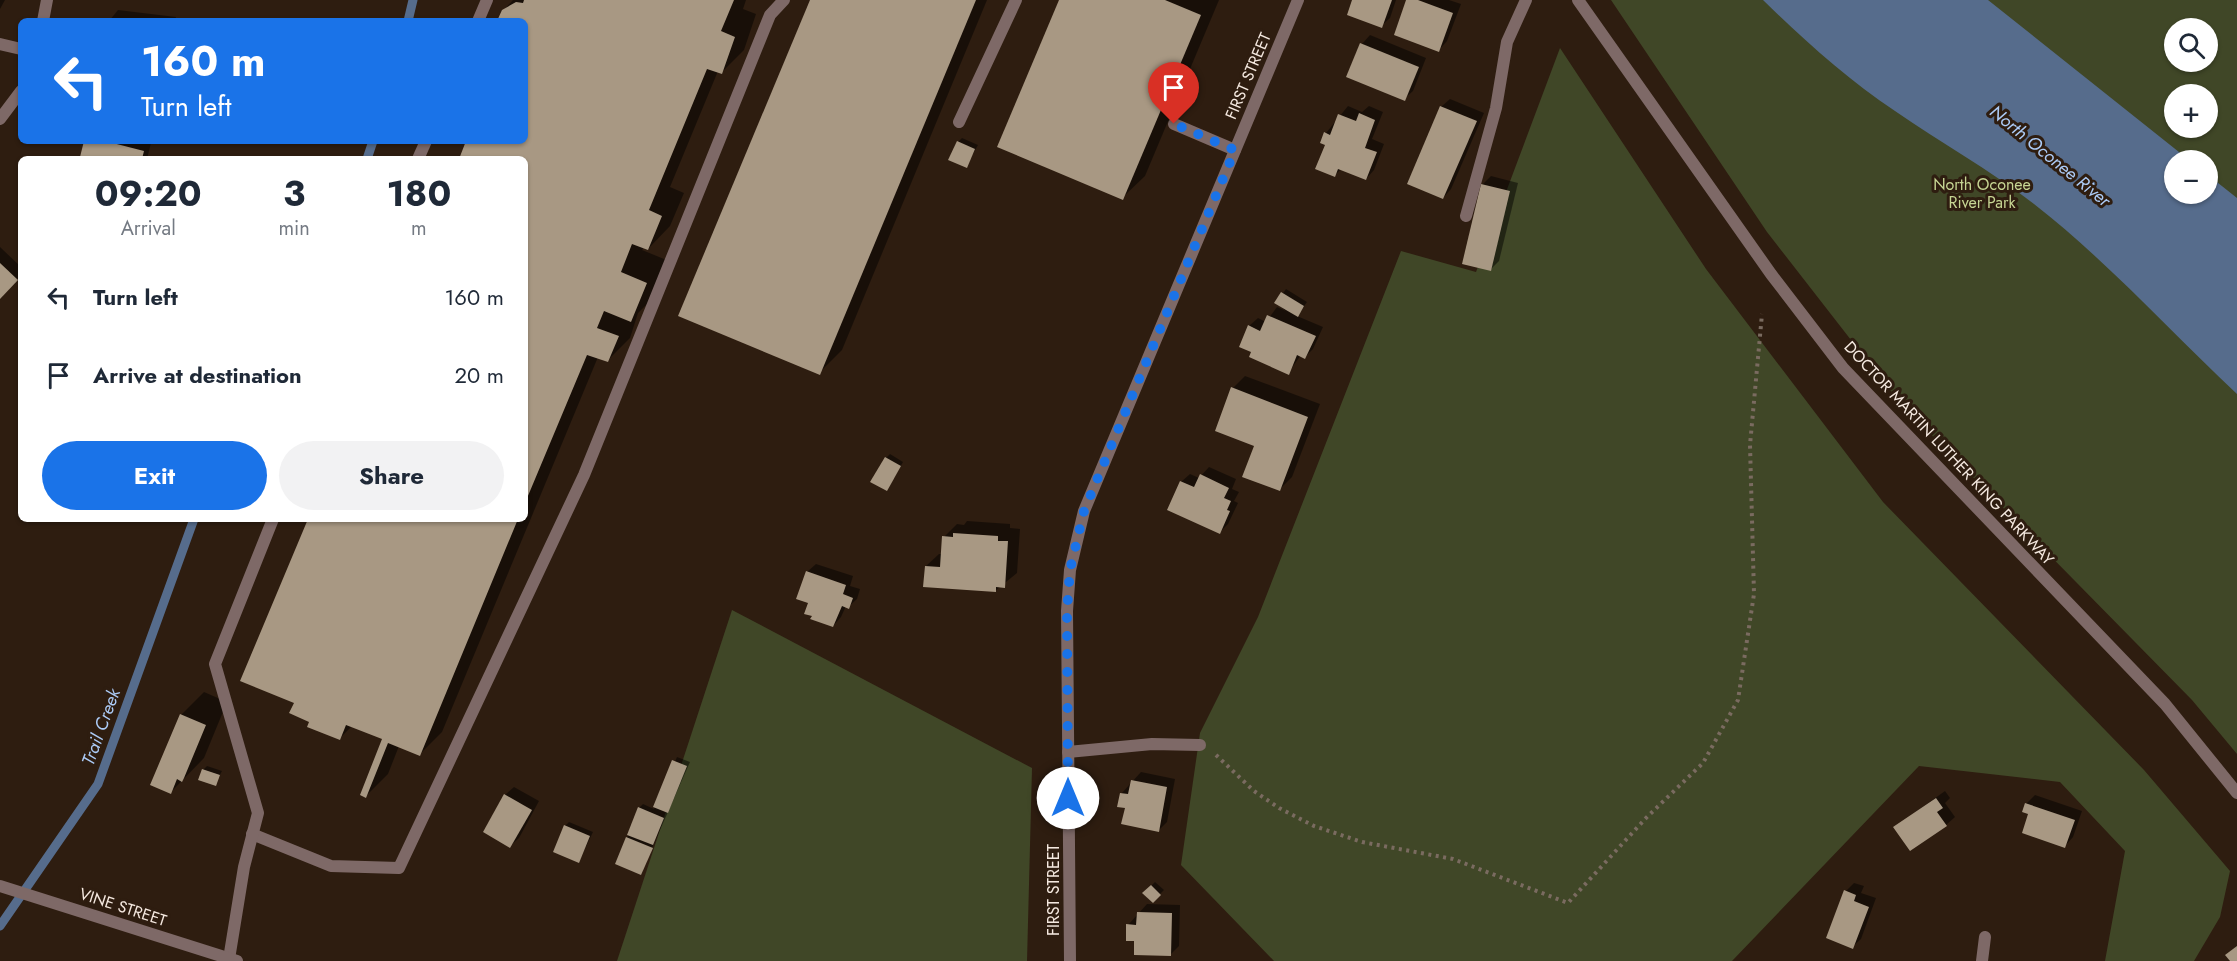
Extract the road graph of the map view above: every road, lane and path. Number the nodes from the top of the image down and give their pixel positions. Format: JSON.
{"nodes":[{"id":1,"x":47,"y":0,"type":"edge"},
{"id":2,"x":487,"y":0,"type":"edge"},
{"id":3,"x":783,"y":0,"type":"edge"},
{"id":4,"x":1016,"y":0,"type":"edge"},
{"id":5,"x":1298,"y":0,"type":"edge"},
{"id":6,"x":1526,"y":0,"type":"edge"},
{"id":7,"x":1578,"y":0,"type":"edge"},
{"id":8,"x":44,"y":18,"type":"edge"},
{"id":9,"x":479,"y":18,"type":"edge"},
{"id":10,"x":0,"y":44,"type":"edge"},
{"id":11,"x":18,"y":48,"type":"edge"},
{"id":12,"x":18,"y":95,"type":"edge"},
{"id":13,"x":0,"y":119,"type":"edge"},
{"id":14,"x":959,"y":122,"type":"dead end"},
{"id":15,"x":1174,"y":124,"type":"dead end"},
{"id":16,"x":1235,"y":150,"type":"junction"},
{"id":17,"x":1467,"y":216,"type":"dead end"},
{"id":18,"x":1762,"y":314,"type":"dead end"},
{"id":19,"x":272,"y":522,"type":"edge"},
{"id":20,"x":1200,"y":745,"type":"joint"},
{"id":21,"x":1068,"y":752,"type":"junction"},
{"id":22,"x":2237,"y":793,"type":"edge"},
{"id":23,"x":252,"y":834,"type":"junction"},
{"id":24,"x":0,"y":886,"type":"edge"},
{"id":25,"x":1985,"y":937,"type":"dead end"},
{"id":26,"x":233,"y":960,"type":"edge"},
{"id":27,"x":1070,"y":961,"type":"edge"},
{"id":28,"x":1982,"y":961,"type":"edge"}],
"edges":[{"from":1,"to":8,"type":"street"},
{"from":2,"to":9,"type":"street"},
{"from":3,"to":23,"type":"street"},
{"from":4,"to":14,"type":"street"},
{"from":5,"to":16,"type":"street","name":"FIRST STREET"},
{"from":6,"to":17,"type":"street"},
{"from":7,"to":22,"type":"street","name":"DOCTOR MARTIN LUTHER KING PARKWAY"},
{"from":10,"to":11,"type":"street"},
{"from":12,"to":13,"type":"street"},
{"from":15,"to":16,"type":"street"},
{"from":16,"to":21,"type":"street","name":"FIRST STREET"},
{"from":18,"to":20,"type":"path"},
{"from":19,"to":23,"type":"street"},
{"from":20,"to":21,"type":"street"},
{"from":21,"to":27,"type":"street","name":"FIRST STREET"},
{"from":23,"to":26,"type":"street"},
{"from":24,"to":26,"type":"street","name":"VINE STREET"},
{"from":25,"to":28,"type":"street"}]}
